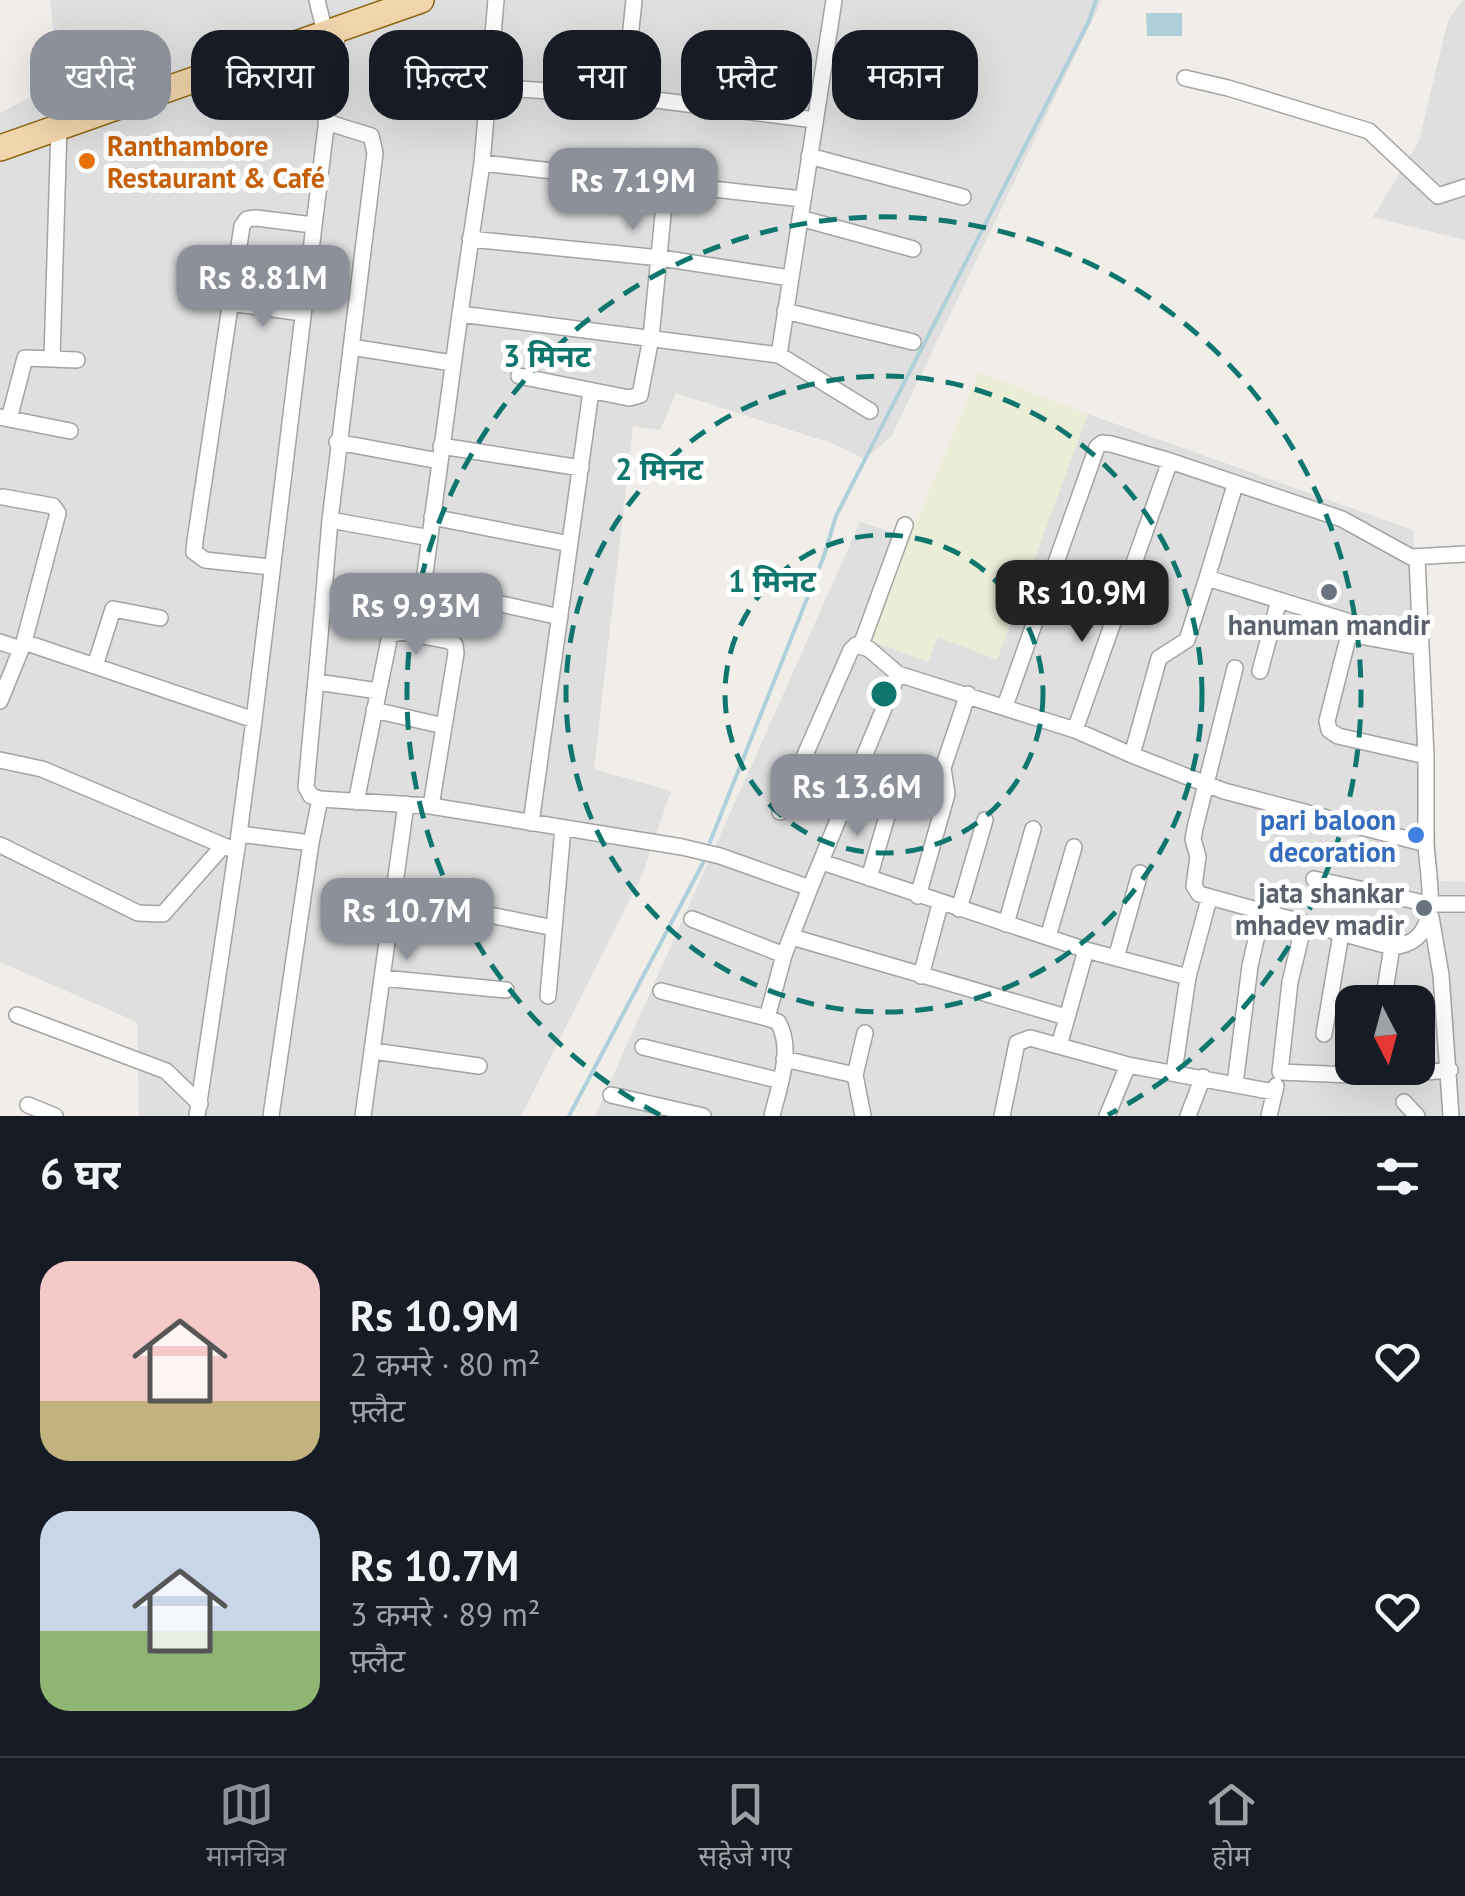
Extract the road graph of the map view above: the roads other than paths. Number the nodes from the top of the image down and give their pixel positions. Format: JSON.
{"nodes":[{"id":1,"x":316,"y":0,"type":"edge"},
{"id":2,"x":420,"y":0,"type":"edge"},
{"id":3,"x":496,"y":0,"type":"edge"},
{"id":4,"x":634,"y":0,"type":"edge"},
{"id":5,"x":834,"y":0,"type":"edge"},
{"id":6,"x":332,"y":30,"type":"joint"},
{"id":7,"x":494,"y":30,"type":"edge"},
{"id":8,"x":631,"y":30,"type":"edge"},
{"id":9,"x":1185,"y":78,"type":"dead end"},
{"id":10,"x":191,"y":80,"type":"edge"},
{"id":11,"x":661,"y":101,"type":"edge"},
{"id":12,"x":487,"y":120,"type":"edge"},
{"id":13,"x":815,"y":120,"type":"junction"},
{"id":14,"x":326,"y":122,"type":"joint"},
{"id":15,"x":59,"y":127,"type":"junction"},
{"id":16,"x":0,"y":148,"type":"edge"},
{"id":17,"x":809,"y":156,"type":"junction"},
{"id":18,"x":482,"y":163,"type":"junction"},
{"id":19,"x":666,"y":184,"type":"junction"},
{"id":20,"x":1465,"y":187,"type":"edge"},
{"id":21,"x":962,"y":197,"type":"dead end"},
{"id":22,"x":802,"y":199,"type":"junction"},
{"id":23,"x":800,"y":218,"type":"junction"},
{"id":24,"x":314,"y":225,"type":"junction"},
{"id":25,"x":470,"y":240,"type":"junction"},
{"id":26,"x":913,"y":249,"type":"dead end"},
{"id":27,"x":661,"y":258,"type":"junction"},
{"id":28,"x":790,"y":278,"type":"junction"},
{"id":29,"x":230,"y":303,"type":"junction"},
{"id":30,"x":785,"y":311,"type":"junction"},
{"id":31,"x":302,"y":313,"type":"junction"},
{"id":32,"x":460,"y":314,"type":"junction"},
{"id":33,"x":651,"y":338,"type":"junction"},
{"id":34,"x":913,"y":342,"type":"dead end"},
{"id":35,"x":351,"y":347,"type":"junction"},
{"id":36,"x":779,"y":355,"type":"junction"},
{"id":37,"x":52,"y":358,"type":"junction"},
{"id":38,"x":77,"y":360,"type":"dead end"},
{"id":39,"x":452,"y":363,"type":"junction"},
{"id":40,"x":519,"y":376,"type":"dead end"},
{"id":41,"x":591,"y":390,"type":"junction"},
{"id":42,"x":870,"y":411,"type":"dead end"},
{"id":43,"x":4,"y":418,"type":"edge"},
{"id":44,"x":70,"y":431,"type":"dead end"},
{"id":45,"x":338,"y":442,"type":"junction"},
{"id":46,"x":440,"y":453,"type":"junction"},
{"id":47,"x":1170,"y":461,"type":"junction"},
{"id":48,"x":580,"y":468,"type":"junction"},
{"id":49,"x":1235,"y":485,"type":"junction"},
{"id":50,"x":3,"y":497,"type":"dead end"},
{"id":51,"x":432,"y":517,"type":"junction"},
{"id":52,"x":330,"y":520,"type":"junction"},
{"id":53,"x":905,"y":525,"type":"dead end"},
{"id":54,"x":430,"y":538,"type":"junction"},
{"id":55,"x":570,"y":544,"type":"junction"},
{"id":56,"x":1465,"y":554,"type":"edge"},
{"id":57,"x":1417,"y":558,"type":"junction"},
{"id":58,"x":270,"y":567,"type":"junction"},
{"id":59,"x":1207,"y":578,"type":"junction"},
{"id":60,"x":424,"y":587,"type":"junction"},
{"id":61,"x":1279,"y":600,"type":"junction"},
{"id":62,"x":324,"y":603,"type":"junction"},
{"id":63,"x":160,"y":618,"type":"dead end"},
{"id":64,"x":560,"y":618,"type":"junction"},
{"id":65,"x":418,"y":626,"type":"junction"},
{"id":66,"x":1350,"y":634,"type":"junction"},
{"id":67,"x":0,"y":642,"type":"edge"},
{"id":68,"x":861,"y":645,"type":"junction"},
{"id":69,"x":22,"y":646,"type":"junction"},
{"id":70,"x":1419,"y":647,"type":"junction"},
{"id":71,"x":94,"y":666,"type":"junction"},
{"id":72,"x":1236,"y":668,"type":"dead end"},
{"id":73,"x":1260,"y":671,"type":"dead end"},
{"id":74,"x":898,"y":674,"type":"junction"},
{"id":75,"x":317,"y":682,"type":"junction"},
{"id":76,"x":378,"y":691,"type":"junction"},
{"id":77,"x":968,"y":694,"type":"junction"},
{"id":78,"x":0,"y":701,"type":"edge"},
{"id":79,"x":1005,"y":706,"type":"junction"},
{"id":80,"x":374,"y":710,"type":"junction"},
{"id":81,"x":254,"y":720,"type":"junction"},
{"id":82,"x":444,"y":726,"type":"junction"},
{"id":83,"x":1076,"y":730,"type":"junction"},
{"id":84,"x":1132,"y":754,"type":"junction"},
{"id":85,"x":1426,"y":756,"type":"junction"},
{"id":86,"x":0,"y":760,"type":"edge"},
{"id":87,"x":1206,"y":784,"type":"junction"},
{"id":88,"x":320,"y":799,"type":"junction"},
{"id":89,"x":356,"y":802,"type":"junction"},
{"id":90,"x":406,"y":804,"type":"junction"},
{"id":91,"x":431,"y":806,"type":"junction"},
{"id":92,"x":780,"y":812,"type":"dead end"},
{"id":93,"x":888,"y":813,"type":"dead end"},
{"id":94,"x":985,"y":820,"type":"dead end"},
{"id":95,"x":532,"y":822,"type":"junction"},
{"id":96,"x":563,"y":828,"type":"junction"},
{"id":97,"x":1033,"y":829,"type":"dead end"},
{"id":98,"x":311,"y":842,"type":"junction"},
{"id":99,"x":233,"y":843,"type":"junction"},
{"id":100,"x":1426,"y":844,"type":"junction"},
{"id":101,"x":0,"y":846,"type":"edge"},
{"id":102,"x":1074,"y":847,"type":"dead end"},
{"id":103,"x":822,"y":862,"type":"junction"},
{"id":104,"x":1140,"y":873,"type":"dead end"},
{"id":105,"x":869,"y":878,"type":"junction"},
{"id":106,"x":1314,"y":879,"type":"dead end"},
{"id":107,"x":810,"y":888,"type":"junction"},
{"id":108,"x":918,"y":896,"type":"junction"},
{"id":109,"x":1209,"y":899,"type":"junction"},
{"id":110,"x":393,"y":900,"type":"junction"},
{"id":111,"x":940,"y":904,"type":"junction"},
{"id":112,"x":1465,"y":904,"type":"edge"},
{"id":113,"x":959,"y":909,"type":"junction"},
{"id":114,"x":1430,"y":911,"type":"junction"},
{"id":115,"x":1262,"y":913,"type":"junction"},
{"id":116,"x":692,"y":919,"type":"dead end"},
{"id":117,"x":1006,"y":924,"type":"junction"},
{"id":118,"x":1304,"y":924,"type":"junction"},
{"id":119,"x":554,"y":928,"type":"junction"},
{"id":120,"x":1341,"y":934,"type":"junction"},
{"id":121,"x":792,"y":936,"type":"junction"},
{"id":122,"x":1048,"y":937,"type":"junction"},
{"id":123,"x":1392,"y":948,"type":"junction"},
{"id":124,"x":1086,"y":950,"type":"junction"},
{"id":125,"x":784,"y":955,"type":"junction"},
{"id":126,"x":1116,"y":958,"type":"junction"},
{"id":127,"x":921,"y":976,"type":"junction"},
{"id":128,"x":1188,"y":977,"type":"junction"},
{"id":129,"x":382,"y":978,"type":"junction"},
{"id":130,"x":1386,"y":985,"type":"edge"},
{"id":131,"x":506,"y":990,"type":"dead end"},
{"id":132,"x":661,"y":991,"type":"dead end"},
{"id":133,"x":548,"y":996,"type":"dead end"},
{"id":134,"x":17,"y":1015,"type":"dead end"},
{"id":135,"x":767,"y":1018,"type":"junction"},
{"id":136,"x":1066,"y":1018,"type":"junction"},
{"id":137,"x":866,"y":1033,"type":"dead end"},
{"id":138,"x":1324,"y":1034,"type":"dead end"},
{"id":139,"x":1059,"y":1046,"type":"junction"},
{"id":140,"x":642,"y":1047,"type":"dead end"},
{"id":141,"x":372,"y":1051,"type":"junction"},
{"id":142,"x":784,"y":1058,"type":"junction"},
{"id":143,"x":1128,"y":1065,"type":"junction"},
{"id":144,"x":479,"y":1066,"type":"dead end"},
{"id":145,"x":1435,"y":1070,"type":"edge"},
{"id":146,"x":1450,"y":1070,"type":"junction"},
{"id":147,"x":1174,"y":1072,"type":"junction"},
{"id":148,"x":1280,"y":1072,"type":"junction"},
{"id":149,"x":1335,"y":1072,"type":"edge"},
{"id":150,"x":855,"y":1076,"type":"junction"},
{"id":151,"x":1203,"y":1078,"type":"junction"},
{"id":152,"x":780,"y":1082,"type":"junction"},
{"id":153,"x":1234,"y":1084,"type":"junction"},
{"id":154,"x":1274,"y":1092,"type":"junction"},
{"id":155,"x":610,"y":1095,"type":"dead end"},
{"id":156,"x":1404,"y":1102,"type":"dead end"},
{"id":157,"x":28,"y":1105,"type":"dead end"},
{"id":158,"x":199,"y":1110,"type":"edge"},
{"id":159,"x":650,"y":1110,"type":"edge"},
{"id":160,"x":56,"y":1116,"type":"edge"},
{"id":161,"x":271,"y":1116,"type":"edge"},
{"id":162,"x":363,"y":1116,"type":"edge"},
{"id":163,"x":703,"y":1116,"type":"edge"},
{"id":164,"x":772,"y":1116,"type":"edge"},
{"id":165,"x":863,"y":1116,"type":"edge"},
{"id":166,"x":1002,"y":1116,"type":"edge"},
{"id":167,"x":1107,"y":1116,"type":"edge"},
{"id":168,"x":1188,"y":1116,"type":"edge"},
{"id":169,"x":1270,"y":1116,"type":"edge"},
{"id":170,"x":1416,"y":1116,"type":"edge"},
{"id":171,"x":1450,"y":1116,"type":"edge"}],
"edges":[{"from":1,"to":6,"type":"street"},
{"from":2,"to":6,"type":"main road"},
{"from":3,"to":7,"type":"street"},
{"from":4,"to":8,"type":"street"},
{"from":5,"to":13,"type":"street"},
{"from":9,"to":20,"type":"street"},
{"from":10,"to":15,"type":"main road"},
{"from":11,"to":13,"type":"street"},
{"from":12,"to":18,"type":"street"},
{"from":13,"to":17,"type":"street"},
{"from":14,"to":24,"type":"street"},
{"from":14,"to":35,"type":"street"},
{"from":15,"to":16,"type":"main road"},
{"from":15,"to":37,"type":"street"},
{"from":17,"to":21,"type":"street"},
{"from":17,"to":22,"type":"street"},
{"from":18,"to":19,"type":"street"},
{"from":18,"to":25,"type":"street"},
{"from":19,"to":22,"type":"street"},
{"from":19,"to":27,"type":"street"},
{"from":22,"to":23,"type":"street"},
{"from":23,"to":26,"type":"street"},
{"from":23,"to":28,"type":"street"},
{"from":24,"to":29,"type":"street"},
{"from":24,"to":31,"type":"street"},
{"from":25,"to":27,"type":"street"},
{"from":25,"to":32,"type":"street"},
{"from":27,"to":28,"type":"street"},
{"from":27,"to":33,"type":"street"},
{"from":28,"to":30,"type":"street"},
{"from":29,"to":31,"type":"street"},
{"from":29,"to":58,"type":"street"},
{"from":30,"to":34,"type":"street"},
{"from":30,"to":36,"type":"street"},
{"from":31,"to":58,"type":"street"},
{"from":32,"to":33,"type":"street"},
{"from":32,"to":39,"type":"street"},
{"from":33,"to":36,"type":"street"},
{"from":33,"to":41,"type":"street"},
{"from":35,"to":39,"type":"street"},
{"from":35,"to":45,"type":"street"},
{"from":36,"to":42,"type":"street"},
{"from":37,"to":38,"type":"street"},
{"from":37,"to":43,"type":"street"},
{"from":39,"to":46,"type":"street"},
{"from":40,"to":41,"type":"street"},
{"from":41,"to":48,"type":"street"},
{"from":43,"to":44,"type":"street"},
{"from":45,"to":46,"type":"street"},
{"from":45,"to":52,"type":"street"},
{"from":46,"to":48,"type":"street"},
{"from":46,"to":51,"type":"street"},
{"from":47,"to":49,"type":"street"},
{"from":47,"to":79,"type":"street"},
{"from":47,"to":83,"type":"street"},
{"from":48,"to":55,"type":"street"},
{"from":49,"to":57,"type":"street"},
{"from":49,"to":59,"type":"street"},
{"from":50,"to":69,"type":"street"},
{"from":51,"to":54,"type":"street"},
{"from":51,"to":55,"type":"street"},
{"from":52,"to":54,"type":"street"},
{"from":52,"to":62,"type":"street"},
{"from":53,"to":68,"type":"street"},
{"from":54,"to":60,"type":"street"},
{"from":55,"to":64,"type":"street"},
{"from":56,"to":57,"type":"street"},
{"from":57,"to":70,"type":"street"},
{"from":58,"to":81,"type":"street"},
{"from":59,"to":61,"type":"street"},
{"from":59,"to":84,"type":"street"},
{"from":60,"to":64,"type":"street"},
{"from":60,"to":65,"type":"street"},
{"from":61,"to":66,"type":"street"},
{"from":61,"to":73,"type":"street"},
{"from":62,"to":65,"type":"street"},
{"from":62,"to":75,"type":"street"},
{"from":63,"to":71,"type":"street"},
{"from":64,"to":95,"type":"street"},
{"from":65,"to":76,"type":"street"},
{"from":65,"to":82,"type":"street"},
{"from":66,"to":70,"type":"street"},
{"from":66,"to":85,"type":"street"},
{"from":67,"to":69,"type":"street"},
{"from":68,"to":74,"type":"street"},
{"from":68,"to":92,"type":"street"},
{"from":69,"to":71,"type":"street"},
{"from":69,"to":78,"type":"street"},
{"from":70,"to":85,"type":"street"},
{"from":71,"to":81,"type":"street"},
{"from":72,"to":87,"type":"street"},
{"from":74,"to":77,"type":"street"},
{"from":74,"to":103,"type":"street"},
{"from":75,"to":76,"type":"street"},
{"from":75,"to":88,"type":"street"},
{"from":76,"to":80,"type":"street"},
{"from":77,"to":79,"type":"street"},
{"from":77,"to":108,"type":"street"},
{"from":79,"to":83,"type":"street"},
{"from":80,"to":82,"type":"street"},
{"from":80,"to":89,"type":"street"},
{"from":81,"to":99,"type":"street"},
{"from":82,"to":91,"type":"street"},
{"from":83,"to":84,"type":"street"},
{"from":84,"to":87,"type":"street"},
{"from":85,"to":100,"type":"street"},
{"from":86,"to":99,"type":"street"},
{"from":87,"to":100,"type":"street"},
{"from":87,"to":109,"type":"street"},
{"from":88,"to":89,"type":"street"},
{"from":88,"to":98,"type":"street"},
{"from":89,"to":90,"type":"street"},
{"from":90,"to":91,"type":"street"},
{"from":90,"to":110,"type":"street"},
{"from":91,"to":95,"type":"street"},
{"from":93,"to":105,"type":"street"},
{"from":94,"to":113,"type":"street"},
{"from":95,"to":96,"type":"street"},
{"from":96,"to":107,"type":"street"},
{"from":96,"to":119,"type":"street"},
{"from":97,"to":117,"type":"street"},
{"from":98,"to":99,"type":"street"},
{"from":98,"to":161,"type":"street"},
{"from":99,"to":101,"type":"street"},
{"from":99,"to":158,"type":"street"},
{"from":100,"to":114,"type":"street"},
{"from":102,"to":122,"type":"street"},
{"from":103,"to":105,"type":"street"},
{"from":103,"to":107,"type":"street"},
{"from":104,"to":126,"type":"street"},
{"from":105,"to":108,"type":"street"},
{"from":106,"to":114,"type":"street"},
{"from":107,"to":121,"type":"street"},
{"from":108,"to":111,"type":"street"},
{"from":109,"to":115,"type":"street"},
{"from":109,"to":128,"type":"street"},
{"from":110,"to":119,"type":"street"},
{"from":110,"to":129,"type":"street"},
{"from":111,"to":113,"type":"street"},
{"from":111,"to":127,"type":"street"},
{"from":112,"to":114,"type":"street"},
{"from":113,"to":117,"type":"street"},
{"from":114,"to":123,"type":"street"},
{"from":114,"to":146,"type":"street"},
{"from":115,"to":118,"type":"street"},
{"from":115,"to":153,"type":"street"},
{"from":116,"to":125,"type":"street"},
{"from":117,"to":122,"type":"street"},
{"from":118,"to":120,"type":"street"},
{"from":118,"to":148,"type":"street"},
{"from":119,"to":133,"type":"street"},
{"from":120,"to":123,"type":"street"},
{"from":120,"to":138,"type":"street"},
{"from":121,"to":125,"type":"street"},
{"from":121,"to":127,"type":"street"},
{"from":122,"to":124,"type":"street"},
{"from":123,"to":130,"type":"street"},
{"from":124,"to":126,"type":"street"},
{"from":124,"to":136,"type":"street"},
{"from":125,"to":135,"type":"street"},
{"from":126,"to":128,"type":"street"},
{"from":127,"to":136,"type":"street"},
{"from":128,"to":147,"type":"street"},
{"from":129,"to":131,"type":"street"},
{"from":129,"to":141,"type":"street"},
{"from":132,"to":135,"type":"street"},
{"from":134,"to":158,"type":"street"},
{"from":135,"to":142,"type":"street"},
{"from":136,"to":139,"type":"street"},
{"from":137,"to":150,"type":"street"},
{"from":139,"to":143,"type":"street"},
{"from":139,"to":166,"type":"street"},
{"from":140,"to":152,"type":"street"},
{"from":141,"to":144,"type":"street"},
{"from":141,"to":162,"type":"street"},
{"from":142,"to":150,"type":"street"},
{"from":142,"to":152,"type":"street"},
{"from":143,"to":147,"type":"street"},
{"from":143,"to":167,"type":"street"},
{"from":145,"to":146,"type":"street"},
{"from":146,"to":171,"type":"street"},
{"from":147,"to":151,"type":"street"},
{"from":148,"to":149,"type":"street"},
{"from":148,"to":154,"type":"street"},
{"from":150,"to":165,"type":"street"},
{"from":151,"to":153,"type":"street"},
{"from":151,"to":168,"type":"street"},
{"from":152,"to":164,"type":"street"},
{"from":153,"to":154,"type":"street"},
{"from":154,"to":169,"type":"street"},
{"from":155,"to":159,"type":"street"},
{"from":156,"to":170,"type":"street"},
{"from":157,"to":160,"type":"street"},
{"from":159,"to":163,"type":"street"}]}
